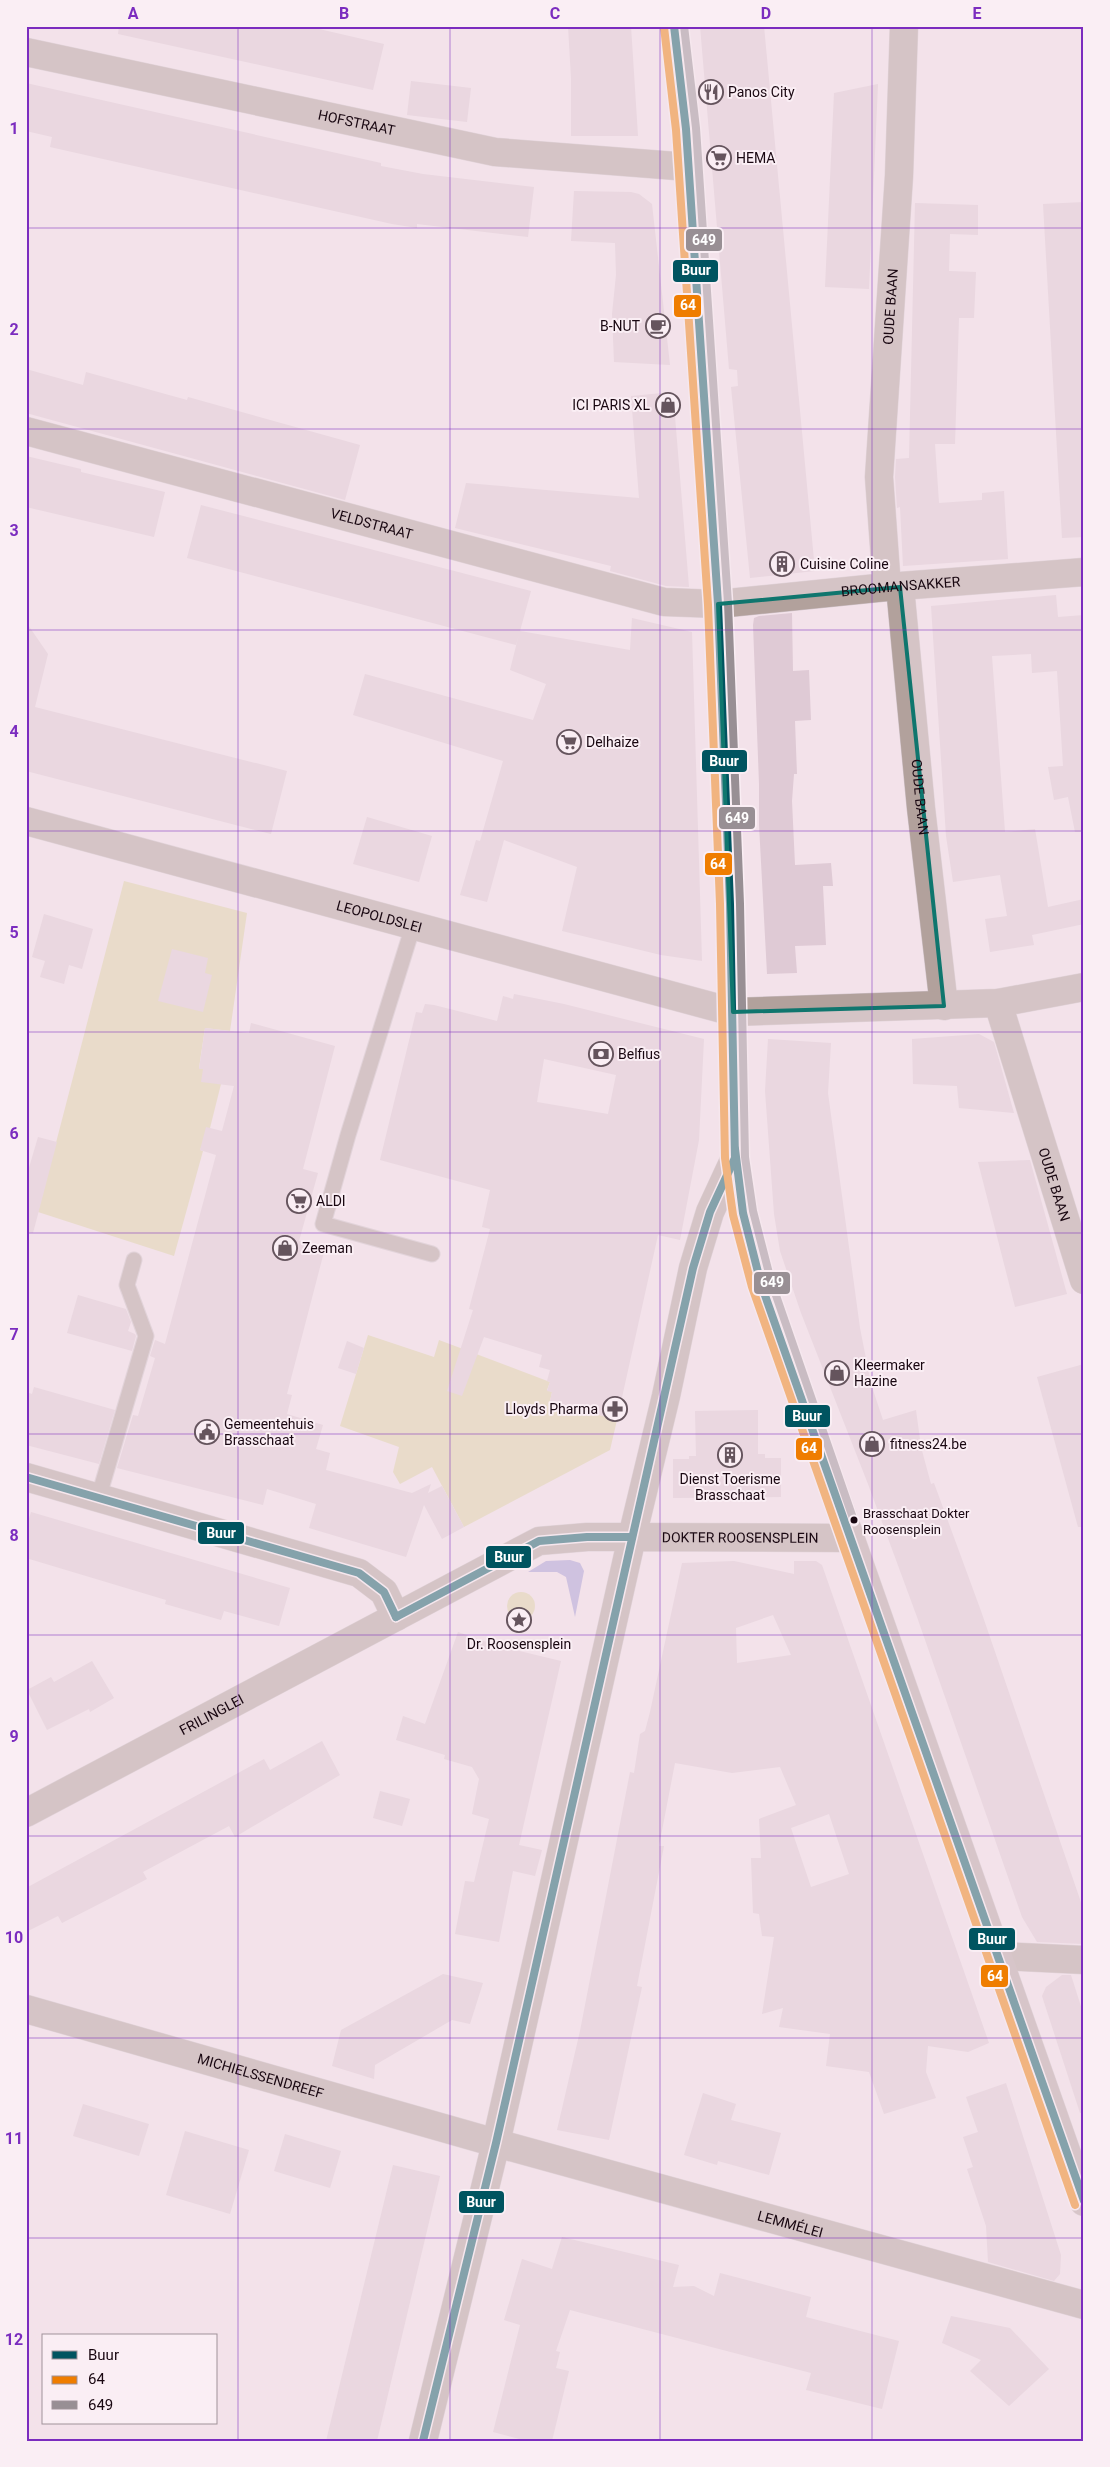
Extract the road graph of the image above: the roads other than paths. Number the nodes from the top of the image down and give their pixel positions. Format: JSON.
{"nodes":[{"id":1,"x":674,"y":26,"type":"edge"},
{"id":2,"x":904,"y":26,"type":"edge"},
{"id":3,"x":26,"y":52,"type":"edge"},
{"id":4,"x":689,"y":167,"type":"junction"},
{"id":5,"x":26,"y":431,"type":"edge"},
{"id":6,"x":1084,"y":572,"type":"edge"},
{"id":7,"x":894,"y":587,"type":"junction"},
{"id":8,"x":718,"y":604,"type":"junction"},
{"id":9,"x":26,"y":821,"type":"edge"},
{"id":10,"x":413,"y":926,"type":"junction"},
{"id":11,"x":1084,"y":987,"type":"edge"},
{"id":12,"x":998,"y":1003,"type":"junction"},
{"id":13,"x":944,"y":1006,"type":"junction"},
{"id":14,"x":733,"y":1012,"type":"junction"},
{"id":15,"x":735,"y":1158,"type":"junction"},
{"id":16,"x":432,"y":1254,"type":"dead end"},
{"id":17,"x":134,"y":1260,"type":"dead end"},
{"id":18,"x":1084,"y":1280,"type":"edge"},
{"id":19,"x":26,"y":1477,"type":"edge"},
{"id":20,"x":98,"y":1499,"type":"junction"},
{"id":21,"x":632,"y":1537,"type":"junction"},
{"id":22,"x":850,"y":1538,"type":"junction"},
{"id":23,"x":396,"y":1617,"type":"junction"},
{"id":24,"x":26,"y":1812,"type":"edge"},
{"id":25,"x":999,"y":1956,"type":"junction"},
{"id":26,"x":1084,"y":1960,"type":"edge"},
{"id":27,"x":26,"y":2008,"type":"edge"},
{"id":28,"x":496,"y":2143,"type":"junction"},
{"id":29,"x":1084,"y":2202,"type":"edge"},
{"id":30,"x":1084,"y":2306,"type":"edge"},
{"id":31,"x":424,"y":2441,"type":"edge"}],
"edges":[{"from":1,"to":4,"type":"main road"},
{"from":2,"to":7,"type":"street","name":"OUDE BAAN"},
{"from":3,"to":4,"type":"street","name":"HOFSTRAAT"},
{"from":4,"to":8,"type":"main road"},
{"from":5,"to":8,"type":"street","name":"VELDSTRAAT"},
{"from":6,"to":7,"type":"street","name":"BROOMANSAKKER"},
{"from":7,"to":8,"type":"street","name":"BROOMANSAKKER"},
{"from":7,"to":13,"type":"street","name":"OUDE BAAN"},
{"from":8,"to":14,"type":"main road"},
{"from":9,"to":10,"type":"street","name":"LEOPOLDSLEI"},
{"from":10,"to":14,"type":"street","name":"LEOPOLDSLEI"},
{"from":10,"to":16,"type":"lane"},
{"from":11,"to":12,"type":"street"},
{"from":12,"to":13,"type":"street"},
{"from":12,"to":18,"type":"street","name":"OUDE BAAN"},
{"from":13,"to":14,"type":"street"},
{"from":14,"to":15,"type":"main road"},
{"from":15,"to":21,"type":"street"},
{"from":15,"to":22,"type":"main road"},
{"from":17,"to":20,"type":"lane"},
{"from":19,"to":20,"type":"street"},
{"from":20,"to":23,"type":"street"},
{"from":21,"to":22,"type":"street","name":"DOKTER ROOSENSPLEIN"},
{"from":21,"to":23,"type":"street","name":"DOKTER ROOSENSPLEIN"},
{"from":21,"to":28,"type":"street"},
{"from":22,"to":25,"type":"main road"},
{"from":23,"to":24,"type":"street","name":"FRILINGLEI"},
{"from":25,"to":26,"type":"street"},
{"from":25,"to":29,"type":"main road"},
{"from":27,"to":28,"type":"street","name":"MICHIELSSENDREEF"},
{"from":28,"to":30,"type":"street","name":"LEMMÉLEI"},
{"from":28,"to":31,"type":"street"}]}
